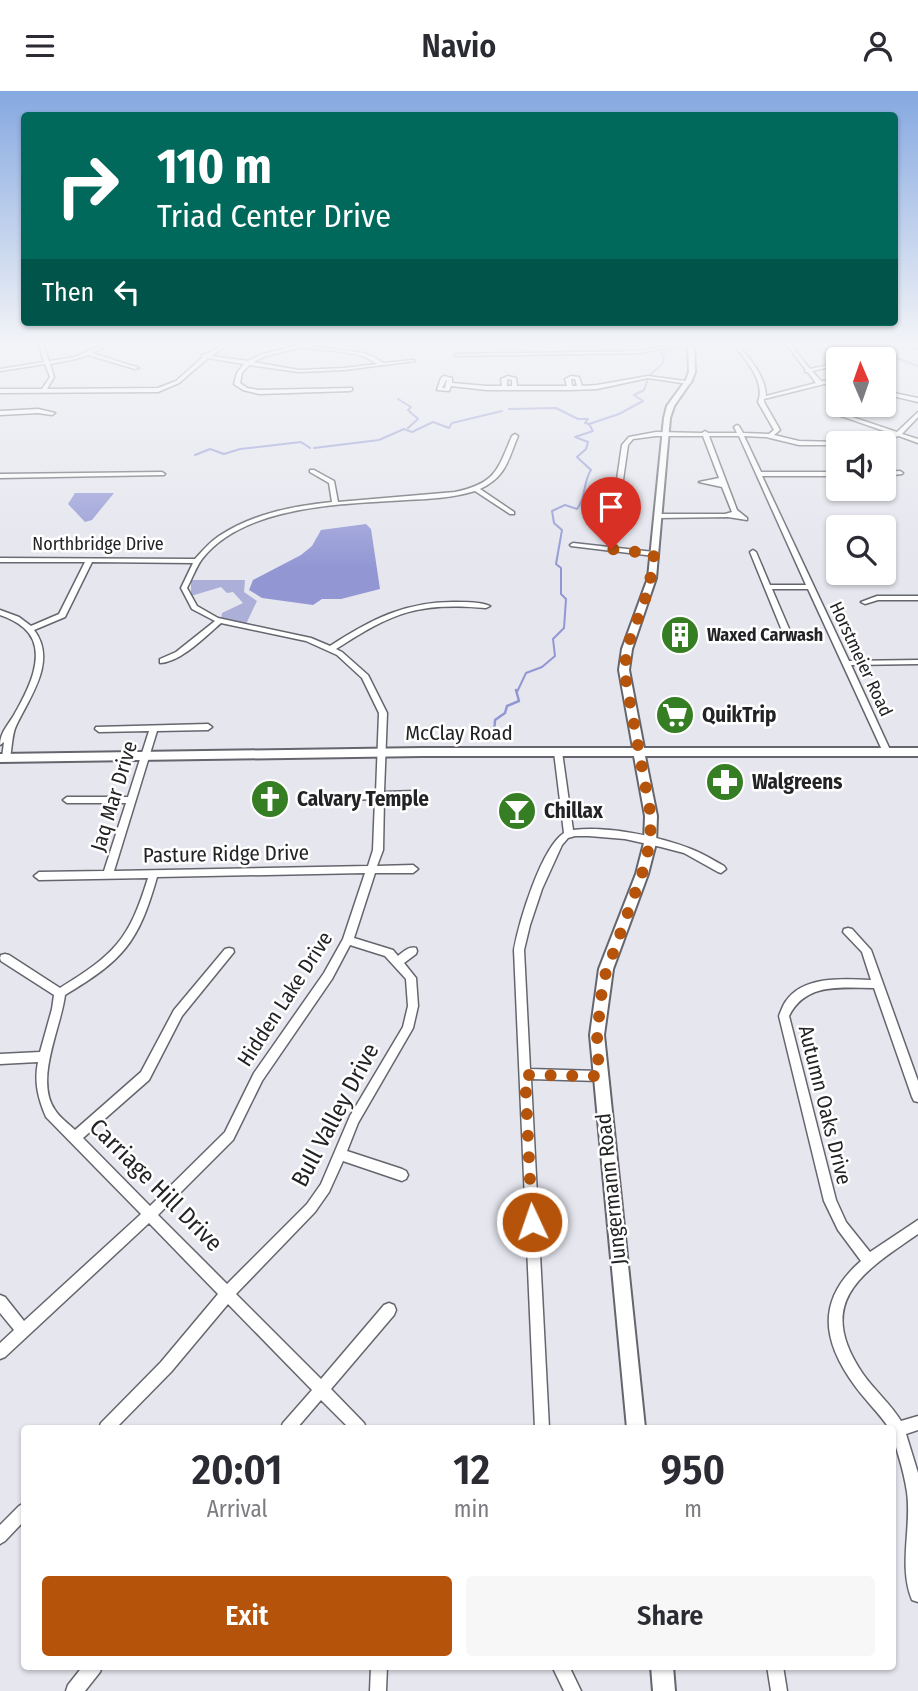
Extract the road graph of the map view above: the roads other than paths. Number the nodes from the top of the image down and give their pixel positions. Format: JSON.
{"nodes":[{"id":1,"x":668,"y":419,"type":"edge"},
{"id":2,"x":771,"y":419,"type":"edge"},
{"id":3,"x":851,"y":419,"type":"edge"},
{"id":4,"x":913,"y":419,"type":"edge"},
{"id":5,"x":738,"y":430,"type":"junction"},
{"id":6,"x":705,"y":433,"type":"junction"},
{"id":7,"x":665,"y":434,"type":"junction"},
{"id":8,"x":768,"y":435,"type":"junction"},
{"id":9,"x":897,"y":435,"type":"junction"},
{"id":10,"x":515,"y":436,"type":"dead end"},
{"id":11,"x":918,"y":441,"type":"edge"},
{"id":12,"x":826,"y":443,"type":"edge"},
{"id":13,"x":312,"y":471,"type":"dead end"},
{"id":14,"x":896,"y":473,"type":"edge"},
{"id":15,"x":900,"y":473,"type":"dead end"},
{"id":16,"x":162,"y":474,"type":"dead end"},
{"id":17,"x":758,"y":474,"type":"junction"},
{"id":18,"x":826,"y":474,"type":"edge"},
{"id":19,"x":0,"y":476,"type":"edge"},
{"id":20,"x":476,"y":489,"type":"junction"},
{"id":21,"x":335,"y":504,"type":"junction"},
{"id":22,"x":512,"y":513,"type":"dead end"},
{"id":23,"x":609,"y":514,"type":"dead end"},
{"id":24,"x":658,"y":516,"type":"junction"},
{"id":25,"x":573,"y":545,"type":"dead end"},
{"id":26,"x":753,"y":552,"type":"dead end"},
{"id":27,"x":654,"y":554,"type":"junction"},
{"id":28,"x":0,"y":560,"type":"edge"},
{"id":29,"x":90,"y":560,"type":"junction"},
{"id":30,"x":195,"y":561,"type":"junction"},
{"id":31,"x":768,"y":587,"type":"junction"},
{"id":32,"x":811,"y":587,"type":"junction"},
{"id":33,"x":918,"y":598,"type":"edge"},
{"id":34,"x":865,"y":602,"type":"dead end"},
{"id":35,"x":485,"y":606,"type":"dead end"},
{"id":36,"x":0,"y":612,"type":"edge"},
{"id":37,"x":218,"y":622,"type":"junction"},
{"id":38,"x":30,"y":629,"type":"junction"},
{"id":39,"x":789,"y":638,"type":"dead end"},
{"id":40,"x":332,"y":648,"type":"junction"},
{"id":41,"x":163,"y":661,"type":"dead end"},
{"id":42,"x":918,"y":662,"type":"edge"},
{"id":43,"x":846,"y":663,"type":"junction"},
{"id":44,"x":208,"y":727,"type":"dead end"},
{"id":45,"x":154,"y":728,"type":"junction"},
{"id":46,"x":99,"y":729,"type":"dead end"},
{"id":47,"x":5,"y":731,"type":"edge"},
{"id":48,"x":0,"y":742,"type":"edge"},
{"id":49,"x":558,"y":752,"type":"junction"},
{"id":50,"x":639,"y":752,"type":"junction"},
{"id":51,"x":887,"y":752,"type":"junction"},
{"id":52,"x":918,"y":752,"type":"edge"},
{"id":53,"x":383,"y":753,"type":"junction"},
{"id":54,"x":144,"y":756,"type":"junction"},
{"id":55,"x":3,"y":758,"type":"edge"},
{"id":56,"x":416,"y":794,"type":"dead end"},
{"id":57,"x":346,"y":796,"type":"dead end"},
{"id":58,"x":380,"y":796,"type":"junction"},
{"id":59,"x":67,"y":800,"type":"dead end"},
{"id":60,"x":129,"y":800,"type":"junction"},
{"id":61,"x":569,"y":834,"type":"junction"},
{"id":62,"x":650,"y":843,"type":"junction"},
{"id":63,"x":414,"y":869,"type":"dead end"},
{"id":64,"x":721,"y":869,"type":"dead end"},
{"id":65,"x":372,"y":871,"type":"junction"},
{"id":66,"x":108,"y":874,"type":"junction"},
{"id":67,"x":153,"y":875,"type":"junction"},
{"id":68,"x":39,"y":876,"type":"dead end"},
{"id":69,"x":848,"y":932,"type":"dead end"},
{"id":70,"x":348,"y":940,"type":"junction"},
{"id":71,"x":229,"y":951,"type":"dead end"},
{"id":72,"x":412,"y":951,"type":"dead end"},
{"id":73,"x":5,"y":958,"type":"dead end"},
{"id":74,"x":398,"y":961,"type":"junction"},
{"id":75,"x":878,"y":984,"type":"junction"},
{"id":76,"x":60,"y":993,"type":"junction"},
{"id":77,"x":43,"y":1057,"type":"junction"},
{"id":78,"x":0,"y":1059,"type":"edge"},
{"id":79,"x":525,"y":1075,"type":"junction"},
{"id":80,"x":599,"y":1076,"type":"junction"},
{"id":81,"x":918,"y":1097,"type":"edge"},
{"id":82,"x":75,"y":1138,"type":"junction"},
{"id":83,"x":342,"y":1155,"type":"junction"},
{"id":84,"x":402,"y":1175,"type":"dead end"},
{"id":85,"x":150,"y":1214,"type":"junction"},
{"id":86,"x":918,"y":1226,"type":"edge"},
{"id":87,"x":868,"y":1259,"type":"junction"},
{"id":88,"x":228,"y":1293,"type":"junction"},
{"id":89,"x":0,"y":1302,"type":"edge"},
{"id":90,"x":389,"y":1310,"type":"dead end"},
{"id":91,"x":23,"y":1331,"type":"junction"},
{"id":92,"x":0,"y":1352,"type":"edge"},
{"id":93,"x":321,"y":1389,"type":"junction"},
{"id":94,"x":918,"y":1423,"type":"edge"},
{"id":95,"x":109,"y":1425,"type":"edge"},
{"id":96,"x":291,"y":1425,"type":"edge"},
{"id":97,"x":356,"y":1425,"type":"edge"},
{"id":98,"x":542,"y":1425,"type":"edge"},
{"id":99,"x":636,"y":1425,"type":"edge"},
{"id":100,"x":894,"y":1425,"type":"edge"},
{"id":101,"x":897,"y":1429,"type":"joint"},
{"id":102,"x":21,"y":1514,"type":"edge"},
{"id":103,"x":0,"y":1536,"type":"edge"},
{"id":104,"x":918,"y":1591,"type":"edge"},
{"id":105,"x":91,"y":1670,"type":"edge"},
{"id":106,"x":379,"y":1670,"type":"edge"},
{"id":107,"x":562,"y":1670,"type":"edge"},
{"id":108,"x":662,"y":1670,"type":"edge"},
{"id":109,"x":776,"y":1670,"type":"edge"},
{"id":110,"x":74,"y":1691,"type":"edge"},
{"id":111,"x":378,"y":1691,"type":"edge"},
{"id":112,"x":573,"y":1691,"type":"edge"},
{"id":113,"x":664,"y":1691,"type":"edge"},
{"id":114,"x":779,"y":1691,"type":"edge"}],
"edges":[{"from":1,"to":7,"type":"main road","name":"Jungermann Road"},
{"from":2,"to":8,"type":"street"},
{"from":3,"to":9,"type":"street"},
{"from":4,"to":9,"type":"street"},
{"from":5,"to":6,"type":"street"},
{"from":5,"to":8,"type":"street"},
{"from":5,"to":17,"type":"street","name":"Horstmeier Road"},
{"from":6,"to":7,"type":"street"},
{"from":6,"to":24,"type":"street"},
{"from":7,"to":23,"type":"street"},
{"from":7,"to":24,"type":"main road","name":"Jungermann Road"},
{"from":8,"to":12,"type":"street"},
{"from":9,"to":11,"type":"street"},
{"from":10,"to":20,"type":"street"},
{"from":13,"to":21,"type":"street"},
{"from":14,"to":15,"type":"street"},
{"from":16,"to":19,"type":"street"},
{"from":17,"to":18,"type":"street"},
{"from":17,"to":32,"type":"street","name":"Horstmeier Road"},
{"from":20,"to":21,"type":"street"},
{"from":20,"to":22,"type":"street"},
{"from":21,"to":30,"type":"street"},
{"from":24,"to":27,"type":"main road","name":"Jungermann Road"},
{"from":25,"to":27,"type":"street"},
{"from":26,"to":31,"type":"street"},
{"from":27,"to":50,"type":"main road","name":"Jungermann Road"},
{"from":28,"to":29,"type":"street","name":"Northbridge Drive"},
{"from":29,"to":30,"type":"street","name":"Northbridge Drive"},
{"from":29,"to":38,"type":"street"},
{"from":30,"to":37,"type":"street","name":"Hidden Lake Drive"},
{"from":31,"to":32,"type":"street"},
{"from":31,"to":39,"type":"street"},
{"from":32,"to":43,"type":"street","name":"Horstmeier Road"},
{"from":33,"to":34,"type":"street"},
{"from":35,"to":40,"type":"street"},
{"from":36,"to":38,"type":"street"},
{"from":37,"to":40,"type":"street","name":"Hidden Lake Drive"},
{"from":37,"to":41,"type":"street"},
{"from":38,"to":47,"type":"street"},
{"from":40,"to":53,"type":"street","name":"Hidden Lake Drive"},
{"from":42,"to":43,"type":"street"},
{"from":43,"to":51,"type":"street","name":"Horstmeier Road"},
{"from":44,"to":45,"type":"street"},
{"from":45,"to":46,"type":"street"},
{"from":45,"to":54,"type":"street","name":"Jaq Mar Drive"},
{"from":47,"to":48,"type":"street"},
{"from":47,"to":55,"type":"street"},
{"from":49,"to":50,"type":"main road","name":"McClay Road"},
{"from":49,"to":53,"type":"main road","name":"McClay Road"},
{"from":49,"to":61,"type":"street"},
{"from":50,"to":51,"type":"main road","name":"McClay Road"},
{"from":50,"to":62,"type":"main road","name":"Jungermann Road"},
{"from":51,"to":52,"type":"main road","name":"McClay Road"},
{"from":53,"to":54,"type":"main road","name":"McClay Road"},
{"from":53,"to":58,"type":"street","name":"Hidden Lake Drive"},
{"from":54,"to":55,"type":"main road","name":"McClay Road"},
{"from":54,"to":60,"type":"street","name":"Jaq Mar Drive"},
{"from":56,"to":58,"type":"street"},
{"from":57,"to":58,"type":"street"},
{"from":58,"to":65,"type":"street","name":"Hidden Lake Drive"},
{"from":59,"to":60,"type":"street"},
{"from":60,"to":66,"type":"street","name":"Jaq Mar Drive"},
{"from":61,"to":62,"type":"street"},
{"from":61,"to":79,"type":"street"},
{"from":62,"to":64,"type":"street"},
{"from":62,"to":80,"type":"main road","name":"Jungermann Road"},
{"from":63,"to":65,"type":"street","name":"Pasture Ridge Drive"},
{"from":65,"to":67,"type":"street","name":"Pasture Ridge Drive"},
{"from":65,"to":70,"type":"street","name":"Hidden Lake Drive"},
{"from":66,"to":67,"type":"street","name":"Pasture Ridge Drive"},
{"from":66,"to":68,"type":"street","name":"Pasture Ridge Drive"},
{"from":67,"to":76,"type":"street"},
{"from":69,"to":75,"type":"street"},
{"from":70,"to":74,"type":"street"},
{"from":70,"to":85,"type":"street","name":"Hidden Lake Drive"},
{"from":71,"to":82,"type":"street"},
{"from":72,"to":74,"type":"street"},
{"from":73,"to":76,"type":"street"},
{"from":74,"to":83,"type":"street","name":"Bull Valley Drive"},
{"from":75,"to":81,"type":"street"},
{"from":75,"to":87,"type":"street","name":"Autumn Oaks Drive"},
{"from":76,"to":77,"type":"street","name":"Carriage Hill Drive"},
{"from":77,"to":78,"type":"street"},
{"from":77,"to":82,"type":"street","name":"Carriage Hill Drive"},
{"from":79,"to":80,"type":"street"},
{"from":79,"to":98,"type":"street"},
{"from":80,"to":99,"type":"main road","name":"Jungermann Road"},
{"from":82,"to":85,"type":"street","name":"Carriage Hill Drive"},
{"from":83,"to":84,"type":"street"},
{"from":83,"to":88,"type":"street","name":"Bull Valley Drive"},
{"from":85,"to":88,"type":"street","name":"Carriage Hill Drive"},
{"from":85,"to":91,"type":"street","name":"Hidden Lake Drive"},
{"from":86,"to":87,"type":"street"},
{"from":87,"to":100,"type":"street"},
{"from":88,"to":93,"type":"street","name":"Carriage Hill Drive"},
{"from":88,"to":95,"type":"street","name":"Bull Valley Drive"},
{"from":89,"to":91,"type":"street"},
{"from":90,"to":93,"type":"street"},
{"from":91,"to":92,"type":"street","name":"Hidden Lake Drive"},
{"from":93,"to":96,"type":"street"},
{"from":93,"to":97,"type":"street","name":"Carriage Hill Drive"},
{"from":94,"to":101,"type":"street"},
{"from":101,"to":104,"type":"street"},
{"from":102,"to":103,"type":"street"},
{"from":105,"to":110,"type":"street"},
{"from":106,"to":111,"type":"street"},
{"from":107,"to":112,"type":"street"},
{"from":108,"to":113,"type":"main road"},
{"from":109,"to":114,"type":"street"}]}
